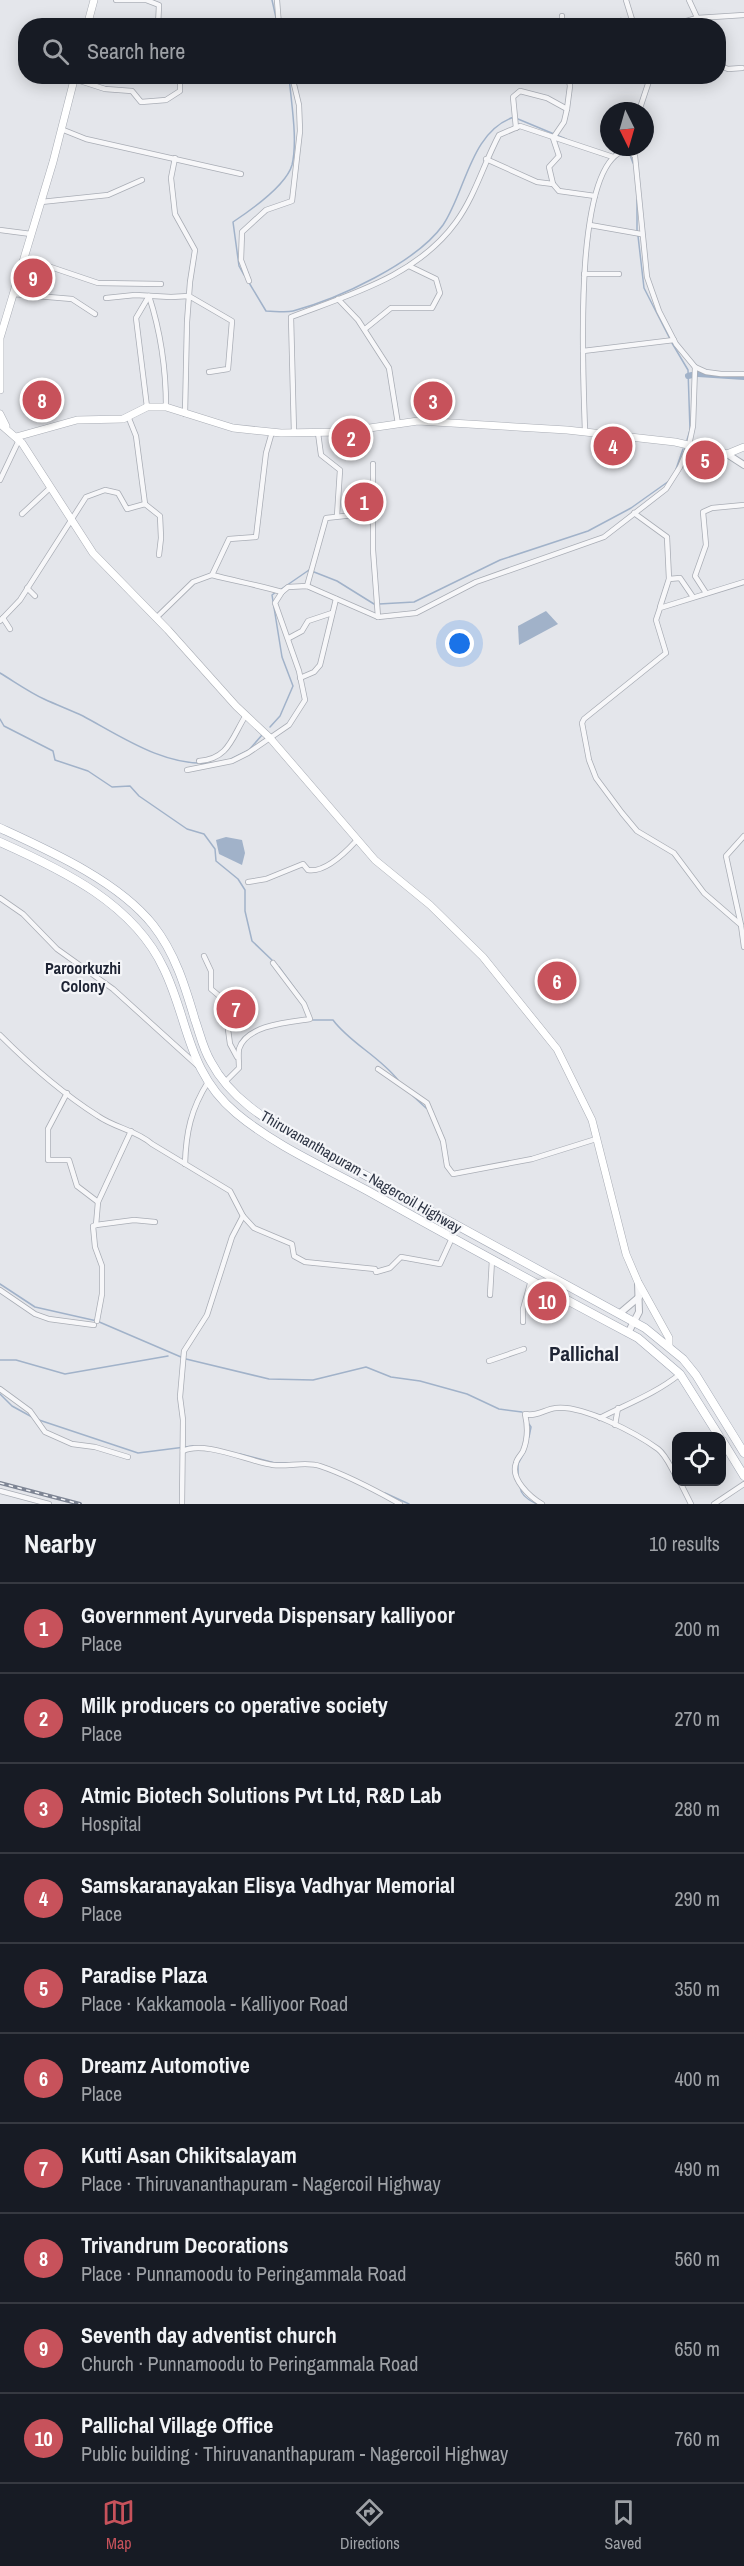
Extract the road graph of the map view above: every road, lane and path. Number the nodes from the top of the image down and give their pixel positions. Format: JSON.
{"nodes":[{"id":1,"x":94,"y":0,"type":"edge"},
{"id":2,"x":116,"y":0,"type":"edge"},
{"id":3,"x":277,"y":0,"type":"edge"},
{"id":4,"x":626,"y":0,"type":"edge"},
{"id":5,"x":689,"y":0,"type":"edge"},
{"id":6,"x":744,"y":15,"type":"edge"},
{"id":7,"x":89,"y":18,"type":"edge"},
{"id":8,"x":158,"y":18,"type":"edge"},
{"id":9,"x":278,"y":18,"type":"edge"},
{"id":10,"x":632,"y":18,"type":"edge"},
{"id":11,"x":697,"y":18,"type":"joint"},
{"id":12,"x":726,"y":68,"type":"edge"},
{"id":13,"x":742,"y":68,"type":"dead end"},
{"id":14,"x":72,"y":84,"type":"edge"},
{"id":15,"x":90,"y":84,"type":"edge"},
{"id":16,"x":180,"y":84,"type":"edge"},
{"id":17,"x":294,"y":84,"type":"edge"},
{"id":18,"x":570,"y":84,"type":"edge"},
{"id":19,"x":649,"y":84,"type":"edge"},
{"id":20,"x":642,"y":102,"type":"edge"},
{"id":21,"x":567,"y":109,"type":"junction"},
{"id":22,"x":516,"y":128,"type":"junction"},
{"id":23,"x":61,"y":129,"type":"junction"},
{"id":24,"x":553,"y":138,"type":"junction"},
{"id":25,"x":635,"y":156,"type":"edge"},
{"id":26,"x":613,"y":157,"type":"joint"},
{"id":27,"x":175,"y":158,"type":"junction"},
{"id":28,"x":486,"y":159,"type":"junction"},
{"id":29,"x":241,"y":174,"type":"dead end"},
{"id":30,"x":141,"y":180,"type":"dead end"},
{"id":31,"x":553,"y":184,"type":"junction"},
{"id":32,"x":595,"y":196,"type":"junction"},
{"id":33,"x":41,"y":202,"type":"junction"},
{"id":34,"x":590,"y":225,"type":"junction"},
{"id":35,"x":0,"y":230,"type":"edge"},
{"id":36,"x":32,"y":234,"type":"junction"},
{"id":37,"x":641,"y":234,"type":"junction"},
{"id":38,"x":24,"y":258,"type":"junction"},
{"id":39,"x":409,"y":266,"type":"junction"},
{"id":40,"x":584,"y":274,"type":"junction"},
{"id":41,"x":619,"y":274,"type":"dead end"},
{"id":42,"x":249,"y":281,"type":"dead end"},
{"id":43,"x":161,"y":284,"type":"dead end"},
{"id":44,"x":13,"y":294,"type":"junction"},
{"id":45,"x":149,"y":296,"type":"junction"},
{"id":46,"x":189,"y":296,"type":"junction"},
{"id":47,"x":106,"y":298,"type":"dead end"},
{"id":48,"x":338,"y":299,"type":"junction"},
{"id":49,"x":95,"y":314,"type":"dead end"},
{"id":50,"x":365,"y":329,"type":"junction"},
{"id":51,"x":674,"y":340,"type":"junction"},
{"id":52,"x":583,"y":351,"type":"junction"},
{"id":53,"x":694,"y":367,"type":"junction"},
{"id":54,"x":209,"y":372,"type":"dead end"},
{"id":55,"x":744,"y":374,"type":"edge"},
{"id":56,"x":0,"y":390,"type":"edge"},
{"id":57,"x":147,"y":406,"type":"junction"},
{"id":58,"x":166,"y":407,"type":"junction"},
{"id":59,"x":0,"y":414,"type":"edge"},
{"id":60,"x":185,"y":414,"type":"junction"},
{"id":61,"x":128,"y":416,"type":"junction"},
{"id":62,"x":0,"y":424,"type":"edge"},
{"id":63,"x":398,"y":424,"type":"junction"},
{"id":64,"x":7,"y":428,"type":"junction"},
{"id":65,"x":272,"y":432,"type":"junction"},
{"id":66,"x":585,"y":432,"type":"junction"},
{"id":67,"x":294,"y":433,"type":"junction"},
{"id":68,"x":318,"y":433,"type":"junction"},
{"id":69,"x":18,"y":439,"type":"junction"},
{"id":70,"x":689,"y":445,"type":"junction"},
{"id":71,"x":744,"y":447,"type":"edge"},
{"id":72,"x":726,"y":454,"type":"junction"},
{"id":73,"x":373,"y":464,"type":"dead end"},
{"id":74,"x":744,"y":465,"type":"edge"},
{"id":75,"x":0,"y":480,"type":"edge"},
{"id":76,"x":51,"y":488,"type":"junction"},
{"id":77,"x":145,"y":504,"type":"junction"},
{"id":78,"x":744,"y":505,"type":"edge"},
{"id":79,"x":372,"y":513,"type":"junction"},
{"id":80,"x":634,"y":513,"type":"junction"},
{"id":81,"x":22,"y":514,"type":"dead end"},
{"id":82,"x":337,"y":516,"type":"junction"},
{"id":83,"x":71,"y":518,"type":"junction"},
{"id":84,"x":159,"y":555,"type":"dead end"},
{"id":85,"x":212,"y":575,"type":"junction"},
{"id":86,"x":669,"y":579,"type":"junction"},
{"id":87,"x":744,"y":582,"type":"edge"},
{"id":88,"x":306,"y":586,"type":"junction"},
{"id":89,"x":27,"y":588,"type":"junction"},
{"id":90,"x":281,"y":592,"type":"junction"},
{"id":91,"x":706,"y":593,"type":"junction"},
{"id":92,"x":35,"y":596,"type":"dead end"},
{"id":93,"x":693,"y":597,"type":"junction"},
{"id":94,"x":336,"y":599,"type":"junction"},
{"id":95,"x":660,"y":608,"type":"junction"},
{"id":96,"x":332,"y":613,"type":"junction"},
{"id":97,"x":378,"y":617,"type":"junction"},
{"id":98,"x":156,"y":618,"type":"junction"},
{"id":99,"x":2,"y":619,"type":"edge"},
{"id":100,"x":10,"y":629,"type":"dead end"},
{"id":101,"x":289,"y":638,"type":"junction"},
{"id":102,"x":300,"y":678,"type":"junction"},
{"id":103,"x":246,"y":715,"type":"junction"},
{"id":104,"x":270,"y":738,"type":"junction"},
{"id":105,"x":199,"y":761,"type":"dead end"},
{"id":106,"x":187,"y":770,"type":"dead end"},
{"id":107,"x":0,"y":828,"type":"edge"},
{"id":108,"x":744,"y":837,"type":"edge"},
{"id":109,"x":356,"y":841,"type":"junction"},
{"id":110,"x":0,"y":842,"type":"edge"},
{"id":111,"x":248,"y":882,"type":"dead end"},
{"id":112,"x":0,"y":898,"type":"edge"},
{"id":113,"x":741,"y":925,"type":"junction"},
{"id":114,"x":744,"y":947,"type":"edge"},
{"id":115,"x":204,"y":956,"type":"dead end"},
{"id":116,"x":273,"y":963,"type":"dead end"},
{"id":117,"x":0,"y":1035,"type":"edge"},
{"id":118,"x":198,"y":1066,"type":"junction"},
{"id":119,"x":239,"y":1068,"type":"junction"},
{"id":120,"x":378,"y":1070,"type":"dead end"},
{"id":121,"x":208,"y":1082,"type":"junction"},
{"id":122,"x":225,"y":1082,"type":"junction"},
{"id":123,"x":67,"y":1093,"type":"junction"},
{"id":124,"x":131,"y":1131,"type":"junction"},
{"id":125,"x":596,"y":1139,"type":"junction"},
{"id":126,"x":185,"y":1164,"type":"junction"},
{"id":127,"x":98,"y":1202,"type":"junction"},
{"id":128,"x":243,"y":1216,"type":"junction"},
{"id":129,"x":155,"y":1222,"type":"dead end"},
{"id":130,"x":96,"y":1225,"type":"junction"},
{"id":131,"x":452,"y":1238,"type":"junction"},
{"id":132,"x":492,"y":1260,"type":"junction"},
{"id":133,"x":531,"y":1280,"type":"junction"},
{"id":134,"x":638,"y":1282,"type":"junction"},
{"id":135,"x":0,"y":1290,"type":"edge"},
{"id":136,"x":490,"y":1295,"type":"dead end"},
{"id":137,"x":639,"y":1297,"type":"junction"},
{"id":138,"x":619,"y":1314,"type":"junction"},
{"id":139,"x":524,"y":1322,"type":"dead end"},
{"id":140,"x":634,"y":1322,"type":"junction"},
{"id":141,"x":628,"y":1333,"type":"junction"},
{"id":142,"x":669,"y":1347,"type":"junction"},
{"id":143,"x":524,"y":1349,"type":"dead end"},
{"id":144,"x":489,"y":1361,"type":"dead end"},
{"id":145,"x":680,"y":1374,"type":"junction"},
{"id":146,"x":0,"y":1389,"type":"edge"},
{"id":147,"x":618,"y":1408,"type":"junction"},
{"id":148,"x":600,"y":1418,"type":"junction"},
{"id":149,"x":615,"y":1425,"type":"junction"},
{"id":150,"x":716,"y":1432,"type":"edge"},
{"id":151,"x":726,"y":1448,"type":"edge"},
{"id":152,"x":183,"y":1451,"type":"junction"},
{"id":153,"x":744,"y":1453,"type":"edge"},
{"id":154,"x":128,"y":1457,"type":"dead end"},
{"id":155,"x":672,"y":1470,"type":"edge"},
{"id":156,"x":744,"y":1476,"type":"edge"},
{"id":157,"x":744,"y":1484,"type":"edge"},
{"id":158,"x":682,"y":1486,"type":"edge"},
{"id":159,"x":0,"y":1491,"type":"edge"},
{"id":160,"x":49,"y":1504,"type":"edge"},
{"id":161,"x":182,"y":1504,"type":"edge"},
{"id":162,"x":400,"y":1504,"type":"edge"},
{"id":163,"x":542,"y":1504,"type":"edge"},
{"id":164,"x":691,"y":1504,"type":"edge"},
{"id":165,"x":714,"y":1504,"type":"edge"}],
"edges":[{"from":1,"to":7,"type":"main road"},
{"from":2,"to":8,"type":"street"},
{"from":3,"to":9,"type":"street"},
{"from":4,"to":10,"type":"street"},
{"from":5,"to":11,"type":"street"},
{"from":6,"to":11,"type":"street"},
{"from":12,"to":13,"type":"street"},
{"from":14,"to":23,"type":"main road"},
{"from":15,"to":16,"type":"street"},
{"from":17,"to":42,"type":"street"},
{"from":18,"to":21,"type":"street"},
{"from":19,"to":20,"type":"street"},
{"from":21,"to":22,"type":"street"},
{"from":21,"to":24,"type":"street"},
{"from":22,"to":24,"type":"street"},
{"from":22,"to":28,"type":"street"},
{"from":23,"to":27,"type":"street"},
{"from":23,"to":33,"type":"main road"},
{"from":24,"to":26,"type":"street"},
{"from":24,"to":31,"type":"street"},
{"from":25,"to":37,"type":"street"},
{"from":26,"to":32,"type":"street"},
{"from":27,"to":29,"type":"street"},
{"from":27,"to":46,"type":"street"},
{"from":28,"to":31,"type":"street"},
{"from":28,"to":39,"type":"street"},
{"from":30,"to":33,"type":"street"},
{"from":31,"to":32,"type":"street"},
{"from":32,"to":34,"type":"street"},
{"from":33,"to":36,"type":"main road"},
{"from":34,"to":37,"type":"street"},
{"from":34,"to":40,"type":"street"},
{"from":35,"to":36,"type":"street"},
{"from":36,"to":38,"type":"main road"},
{"from":37,"to":51,"type":"street"},
{"from":38,"to":43,"type":"street"},
{"from":38,"to":44,"type":"main road"},
{"from":39,"to":48,"type":"street"},
{"from":39,"to":50,"type":"street"},
{"from":40,"to":41,"type":"street"},
{"from":40,"to":52,"type":"street"},
{"from":44,"to":49,"type":"street"},
{"from":44,"to":56,"type":"main road"},
{"from":45,"to":46,"type":"street"},
{"from":45,"to":47,"type":"street"},
{"from":45,"to":57,"type":"street"},
{"from":45,"to":58,"type":"street"},
{"from":46,"to":54,"type":"street"},
{"from":46,"to":60,"type":"street"},
{"from":48,"to":50,"type":"street"},
{"from":48,"to":67,"type":"street"},
{"from":50,"to":63,"type":"street"},
{"from":51,"to":52,"type":"street"},
{"from":51,"to":53,"type":"street"},
{"from":52,"to":66,"type":"street"},
{"from":53,"to":55,"type":"street"},
{"from":53,"to":70,"type":"street"},
{"from":57,"to":58,"type":"main road"},
{"from":57,"to":61,"type":"main road"},
{"from":58,"to":60,"type":"main road"},
{"from":59,"to":64,"type":"main road"},
{"from":60,"to":65,"type":"main road"},
{"from":61,"to":69,"type":"main road"},
{"from":61,"to":77,"type":"street"},
{"from":62,"to":64,"type":"main road"},
{"from":63,"to":66,"type":"main road"},
{"from":63,"to":68,"type":"main road"},
{"from":64,"to":69,"type":"main road"},
{"from":65,"to":67,"type":"main road"},
{"from":65,"to":85,"type":"street"},
{"from":66,"to":70,"type":"main road"},
{"from":67,"to":68,"type":"main road"},
{"from":68,"to":82,"type":"street"},
{"from":69,"to":75,"type":"street"},
{"from":69,"to":76,"type":"main road"},
{"from":70,"to":72,"type":"main road"},
{"from":70,"to":80,"type":"street"},
{"from":71,"to":72,"type":"main road"},
{"from":72,"to":74,"type":"street"},
{"from":73,"to":79,"type":"street"},
{"from":76,"to":81,"type":"street"},
{"from":76,"to":83,"type":"main road"},
{"from":77,"to":83,"type":"street"},
{"from":77,"to":84,"type":"street"},
{"from":78,"to":91,"type":"street"},
{"from":79,"to":82,"type":"street"},
{"from":79,"to":97,"type":"street"},
{"from":80,"to":86,"type":"street"},
{"from":80,"to":97,"type":"street"},
{"from":82,"to":88,"type":"street"},
{"from":83,"to":89,"type":"street"},
{"from":83,"to":98,"type":"main road"},
{"from":85,"to":90,"type":"street"},
{"from":85,"to":98,"type":"street"},
{"from":86,"to":93,"type":"street"},
{"from":86,"to":95,"type":"street"},
{"from":87,"to":91,"type":"street"},
{"from":88,"to":90,"type":"street"},
{"from":88,"to":94,"type":"street"},
{"from":89,"to":92,"type":"street"},
{"from":89,"to":99,"type":"street"},
{"from":90,"to":101,"type":"street"},
{"from":91,"to":93,"type":"street"},
{"from":93,"to":95,"type":"street"},
{"from":94,"to":96,"type":"street"},
{"from":94,"to":97,"type":"street"},
{"from":95,"to":113,"type":"street"},
{"from":96,"to":101,"type":"street"},
{"from":96,"to":102,"type":"street"},
{"from":98,"to":103,"type":"main road"},
{"from":99,"to":100,"type":"street"},
{"from":101,"to":102,"type":"street"},
{"from":102,"to":104,"type":"street"},
{"from":103,"to":104,"type":"main road"},
{"from":103,"to":105,"type":"street"},
{"from":104,"to":106,"type":"street"},
{"from":104,"to":109,"type":"main road"},
{"from":107,"to":122,"type":"main road","name":"Thiruvananthapuram - Nagercoil Highway"},
{"from":108,"to":113,"type":"street"},
{"from":109,"to":111,"type":"street"},
{"from":109,"to":125,"type":"main road"},
{"from":110,"to":118,"type":"main road","name":"Thiruvananthapuram - Nagercoil Highway"},
{"from":112,"to":118,"type":"street"},
{"from":113,"to":114,"type":"street"},
{"from":115,"to":119,"type":"street"},
{"from":116,"to":119,"type":"street"},
{"from":117,"to":123,"type":"street"},
{"from":118,"to":121,"type":"main road","name":"Thiruvananthapuram - Nagercoil Highway"},
{"from":119,"to":122,"type":"street"},
{"from":120,"to":125,"type":"street"},
{"from":121,"to":126,"type":"street"},
{"from":121,"to":131,"type":"main road","name":"Thiruvananthapuram - Nagercoil Highway"},
{"from":122,"to":138,"type":"main road","name":"Thiruvananthapuram - Nagercoil Highway"},
{"from":123,"to":124,"type":"street"},
{"from":123,"to":127,"type":"street"},
{"from":124,"to":126,"type":"street"},
{"from":124,"to":127,"type":"street"},
{"from":125,"to":134,"type":"main road"},
{"from":126,"to":128,"type":"street"},
{"from":127,"to":130,"type":"street"},
{"from":128,"to":131,"type":"street"},
{"from":128,"to":152,"type":"street"},
{"from":129,"to":130,"type":"street"},
{"from":130,"to":135,"type":"street"},
{"from":131,"to":132,"type":"main road","name":"Thiruvananthapuram - Nagercoil Highway"},
{"from":132,"to":133,"type":"main road","name":"Thiruvananthapuram - Nagercoil Highway"},
{"from":132,"to":136,"type":"street"},
{"from":133,"to":139,"type":"street"},
{"from":133,"to":141,"type":"main road","name":"Thiruvananthapuram - Nagercoil Highway"},
{"from":134,"to":137,"type":"street"},
{"from":134,"to":142,"type":"main road"},
{"from":137,"to":138,"type":"street"},
{"from":137,"to":140,"type":"street"},
{"from":138,"to":140,"type":"main road","name":"Thiruvananthapuram - Nagercoil Highway"},
{"from":140,"to":141,"type":"street"},
{"from":140,"to":142,"type":"main road","name":"Thiruvananthapuram - Nagercoil Highway"},
{"from":141,"to":145,"type":"main road","name":"Thiruvananthapuram - Nagercoil Highway"},
{"from":142,"to":153,"type":"main road","name":"Thiruvananthapuram - Nagercoil Highway"},
{"from":143,"to":144,"type":"street"},
{"from":145,"to":147,"type":"street"},
{"from":145,"to":150,"type":"main road","name":"Thiruvananthapuram - Nagercoil Highway"},
{"from":146,"to":154,"type":"street"},
{"from":147,"to":148,"type":"street"},
{"from":147,"to":149,"type":"street"},
{"from":148,"to":149,"type":"street"},
{"from":148,"to":163,"type":"street"},
{"from":149,"to":155,"type":"street"},
{"from":151,"to":156,"type":"main road","name":"Thiruvananthapuram - Nagercoil Highway"},
{"from":152,"to":161,"type":"street"},
{"from":152,"to":162,"type":"street"},
{"from":157,"to":165,"type":"street"},
{"from":158,"to":164,"type":"street"},
{"from":159,"to":160,"type":"street"}]}
